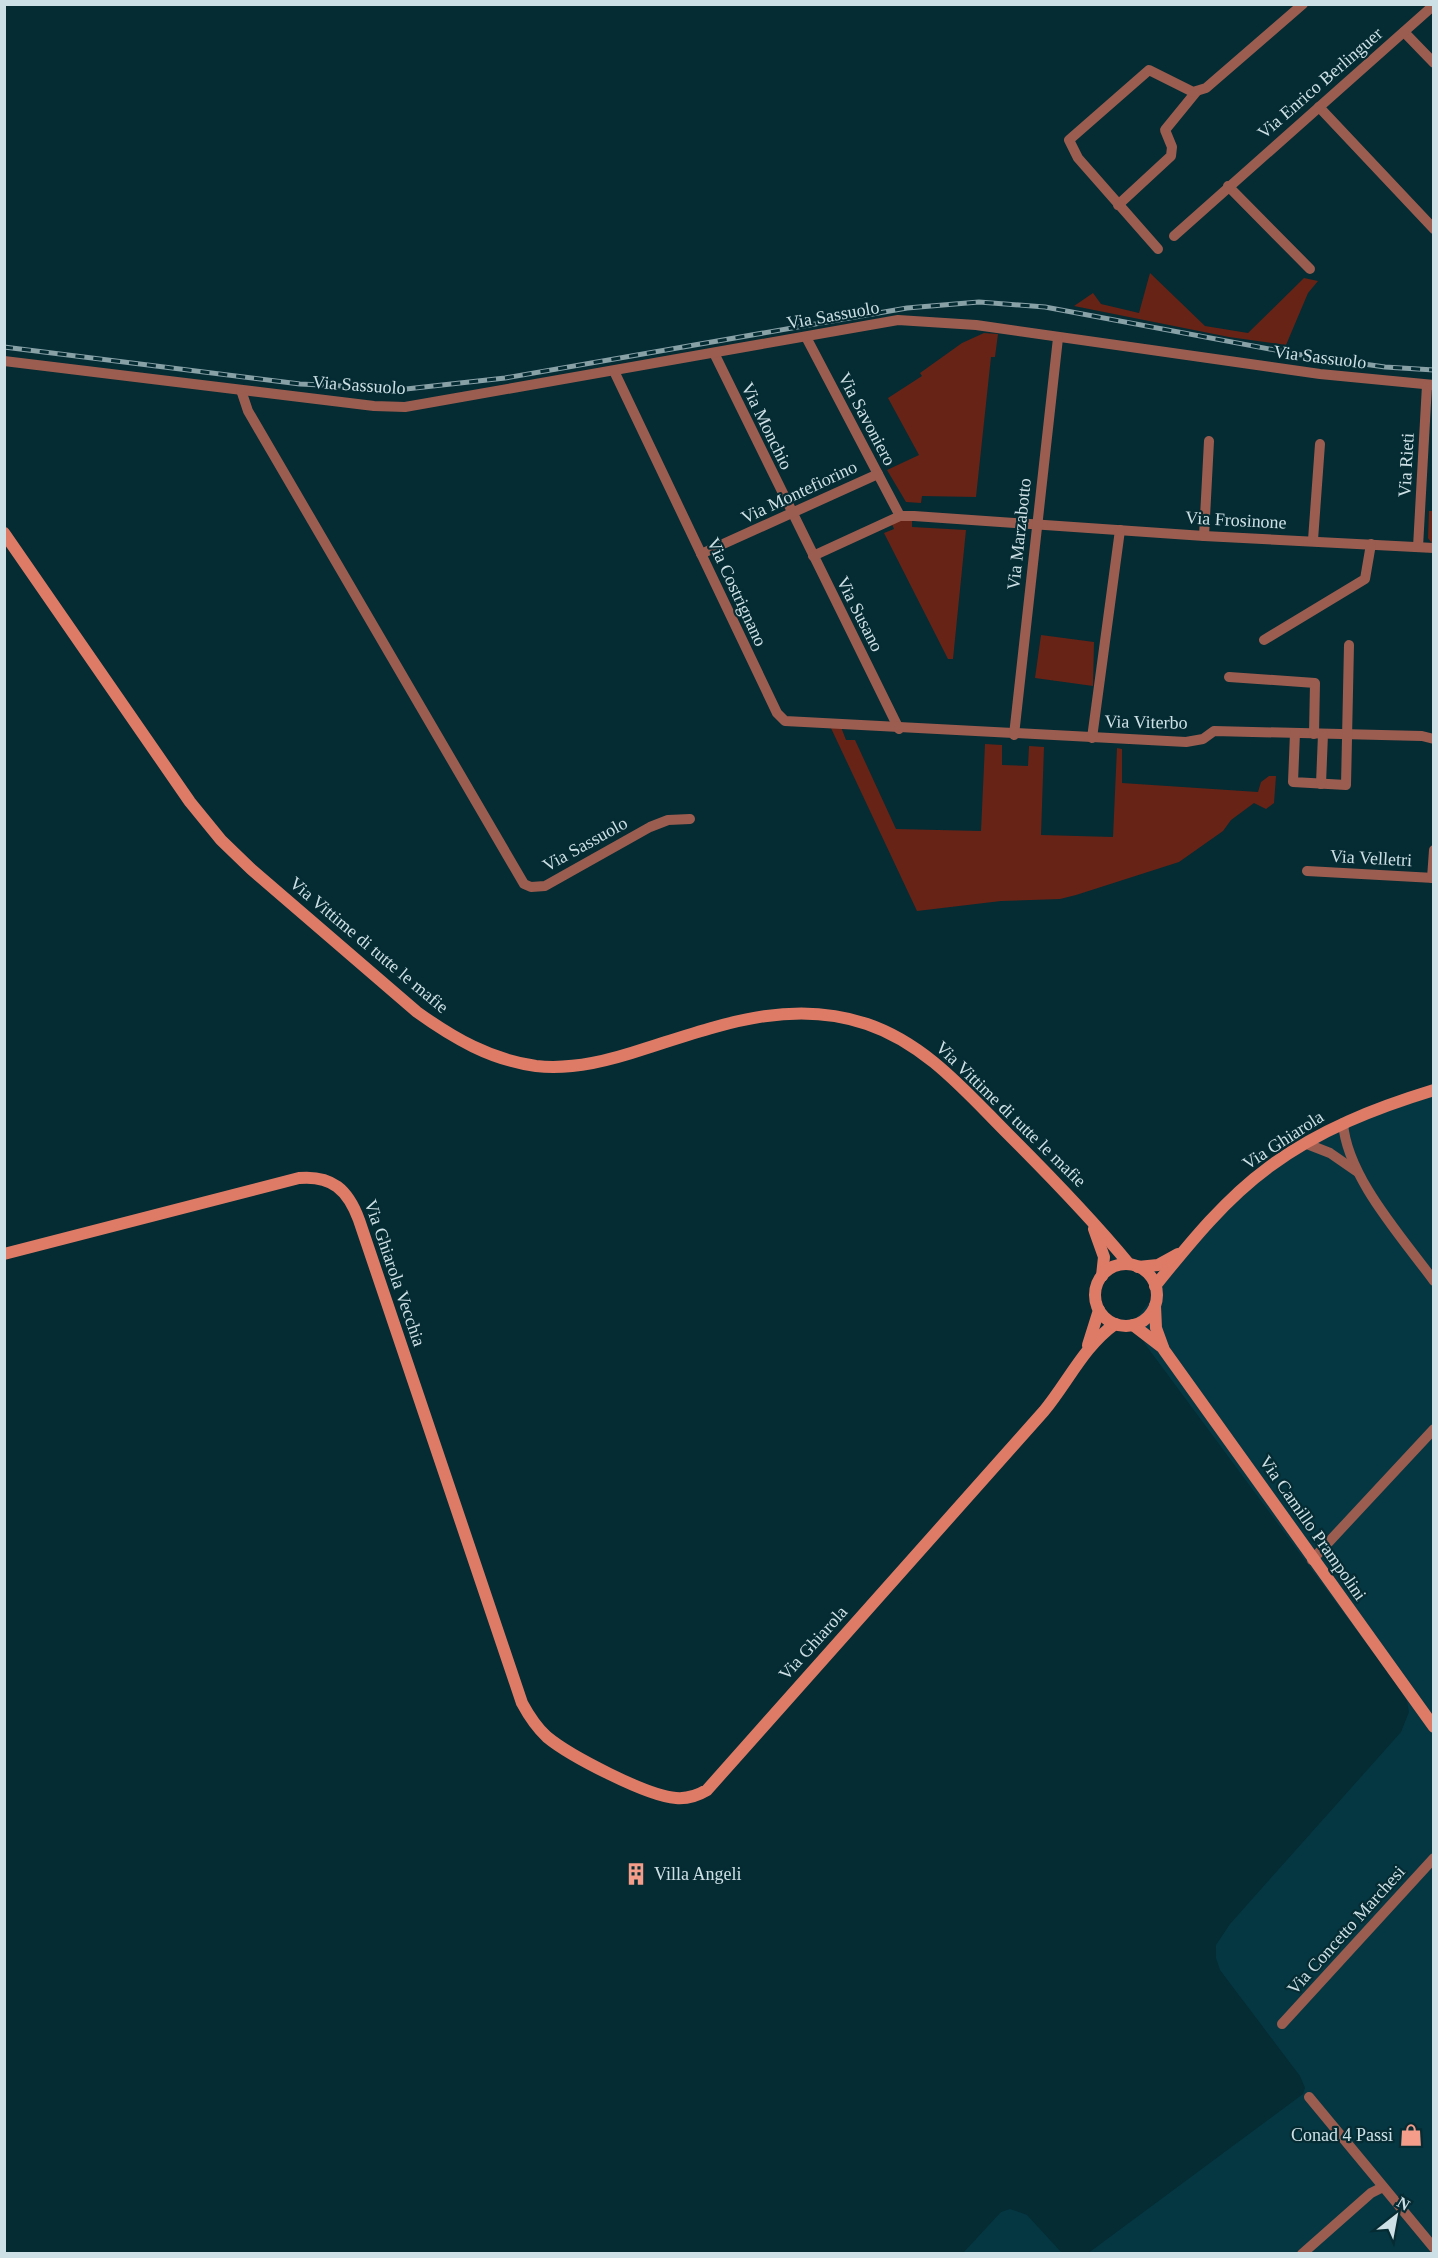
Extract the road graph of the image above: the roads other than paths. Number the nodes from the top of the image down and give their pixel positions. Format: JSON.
{"nodes":[{"id":1,"x":1303,"y":4,"type":"edge"},
{"id":2,"x":1434,"y":5,"type":"edge"},
{"id":3,"x":1404,"y":32,"type":"junction"},
{"id":4,"x":1434,"y":63,"type":"edge"},
{"id":5,"x":1196,"y":92,"type":"junction"},
{"id":6,"x":1319,"y":107,"type":"junction"},
{"id":7,"x":1228,"y":186,"type":"junction"},
{"id":8,"x":1118,"y":205,"type":"junction"},
{"id":9,"x":1434,"y":229,"type":"edge"},
{"id":10,"x":1173,"y":236,"type":"dead end"},
{"id":11,"x":1158,"y":249,"type":"dead end"},
{"id":12,"x":1310,"y":269,"type":"dead end"},
{"id":13,"x":806,"y":337,"type":"junction"},
{"id":14,"x":1058,"y":338,"type":"junction"},
{"id":15,"x":714,"y":353,"type":"junction"},
{"id":16,"x":4,"y":361,"type":"edge"},
{"id":17,"x":614,"y":371,"type":"junction"},
{"id":18,"x":1430,"y":385,"type":"edge"},
{"id":19,"x":241,"y":390,"type":"junction"},
{"id":20,"x":1209,"y":441,"type":"dead end"},
{"id":21,"x":1320,"y":444,"type":"dead end"},
{"id":22,"x":878,"y":474,"type":"junction"},
{"id":23,"x":792,"y":514,"type":"junction"},
{"id":24,"x":900,"y":516,"type":"junction"},
{"id":25,"x":1037,"y":524,"type":"junction"},
{"id":26,"x":1120,"y":530,"type":"junction"},
{"id":27,"x":4,"y":533,"type":"edge"},
{"id":28,"x":1204,"y":536,"type":"junction"},
{"id":29,"x":1313,"y":540,"type":"junction"},
{"id":30,"x":1371,"y":544,"type":"junction"},
{"id":31,"x":1418,"y":547,"type":"junction"},
{"id":32,"x":1434,"y":548,"type":"edge"},
{"id":33,"x":701,"y":555,"type":"junction"},
{"id":34,"x":813,"y":556,"type":"junction"},
{"id":35,"x":1264,"y":640,"type":"dead end"},
{"id":36,"x":1349,"y":645,"type":"dead end"},
{"id":37,"x":1230,"y":677,"type":"dead end"},
{"id":38,"x":899,"y":729,"type":"junction"},
{"id":39,"x":1295,"y":733,"type":"junction"},
{"id":40,"x":1318,"y":734,"type":"junction"},
{"id":41,"x":1014,"y":735,"type":"junction"},
{"id":42,"x":1346,"y":735,"type":"junction"},
{"id":43,"x":1092,"y":738,"type":"junction"},
{"id":44,"x":1434,"y":739,"type":"edge"},
{"id":45,"x":1321,"y":784,"type":"junction"},
{"id":46,"x":690,"y":819,"type":"dead end"},
{"id":47,"x":1434,"y":850,"type":"edge"},
{"id":48,"x":1307,"y":871,"type":"dead end"},
{"id":49,"x":1433,"y":878,"type":"edge"},
{"id":50,"x":1434,"y":1090,"type":"edge"},
{"id":51,"x":1343,"y":1123,"type":"junction"},
{"id":52,"x":1306,"y":1144,"type":"junction"},
{"id":53,"x":1356,"y":1171,"type":"junction"},
{"id":54,"x":1088,"y":1214,"type":"junction"},
{"id":55,"x":1184,"y":1251,"type":"junction"},
{"id":56,"x":4,"y":1254,"type":"edge"},
{"id":57,"x":1133,"y":1266,"type":"junction"},
{"id":58,"x":1102,"y":1276,"type":"junction"},
{"id":59,"x":1434,"y":1281,"type":"edge"},
{"id":60,"x":1155,"y":1286,"type":"junction"},
{"id":61,"x":1155,"y":1306,"type":"junction"},
{"id":62,"x":1099,"y":1310,"type":"junction"},
{"id":63,"x":1115,"y":1324,"type":"junction"},
{"id":64,"x":1133,"y":1325,"type":"junction"},
{"id":65,"x":1164,"y":1350,"type":"junction"},
{"id":66,"x":1086,"y":1352,"type":"junction"},
{"id":67,"x":1434,"y":1429,"type":"edge"},
{"id":68,"x":1312,"y":1560,"type":"junction"},
{"id":69,"x":522,"y":1703,"type":"joint"},
{"id":70,"x":1434,"y":1727,"type":"edge"},
{"id":71,"x":1434,"y":1858,"type":"edge"},
{"id":72,"x":1282,"y":2024,"type":"dead end"},
{"id":73,"x":1309,"y":2097,"type":"dead end"},
{"id":74,"x":1383,"y":2187,"type":"junction"},
{"id":75,"x":1434,"y":2248,"type":"edge"},
{"id":76,"x":1302,"y":2253,"type":"edge"}],
"edges":[{"from":1,"to":5,"type":"street"},
{"from":2,"to":3,"type":"street","name":"Via Enrico Berlinguer"},
{"from":3,"to":4,"type":"street"},
{"from":3,"to":6,"type":"street","name":"Via Enrico Berlinguer"},
{"from":5,"to":8,"type":"street"},
{"from":5,"to":8,"type":"street"},
{"from":6,"to":7,"type":"street","name":"Via Enrico Berlinguer"},
{"from":6,"to":9,"type":"street"},
{"from":7,"to":10,"type":"street","name":"Via Enrico Berlinguer"},
{"from":7,"to":12,"type":"street"},
{"from":8,"to":11,"type":"street"},
{"from":13,"to":14,"type":"street","name":"Via Sassuolo"},
{"from":13,"to":15,"type":"street","name":"Via Sassuolo"},
{"from":13,"to":22,"type":"street","name":"Via Savoniero"},
{"from":14,"to":18,"type":"street","name":"Via Sassuolo"},
{"from":14,"to":25,"type":"street","name":"Via Marzabotto"},
{"from":15,"to":17,"type":"street","name":"Via Sassuolo"},
{"from":15,"to":23,"type":"street","name":"Via Monchio"},
{"from":16,"to":19,"type":"street","name":"Via Sassuolo"},
{"from":17,"to":19,"type":"street","name":"Via Sassuolo"},
{"from":17,"to":33,"type":"street","name":"Via Costrignano"},
{"from":18,"to":31,"type":"street","name":"Via Rieti"},
{"from":19,"to":46,"type":"street","name":"Via Sassuolo"},
{"from":20,"to":28,"type":"street"},
{"from":21,"to":29,"type":"street"},
{"from":22,"to":23,"type":"street","name":"Via Montefiorino"},
{"from":22,"to":24,"type":"street","name":"Via Savoniero"},
{"from":23,"to":33,"type":"street","name":"Via Montefiorino"},
{"from":23,"to":34,"type":"street","name":"Via Susano"},
{"from":24,"to":25,"type":"street","name":"Via Frosinone"},
{"from":24,"to":34,"type":"street"},
{"from":25,"to":26,"type":"street","name":"Via Frosinone"},
{"from":25,"to":41,"type":"street","name":"Via Marzabotto"},
{"from":26,"to":28,"type":"street","name":"Via Frosinone"},
{"from":26,"to":43,"type":"street"},
{"from":27,"to":54,"type":"main road","name":"Via Vittime di tutte le mafie"},
{"from":28,"to":29,"type":"street","name":"Via Frosinone"},
{"from":29,"to":30,"type":"street","name":"Via Frosinone"},
{"from":30,"to":31,"type":"street","name":"Via Frosinone"},
{"from":30,"to":35,"type":"street"},
{"from":31,"to":32,"type":"street","name":"Via Frosinone"},
{"from":33,"to":38,"type":"street","name":"Via Costrignano"},
{"from":34,"to":38,"type":"street","name":"Via Susano"},
{"from":36,"to":42,"type":"street"},
{"from":37,"to":40,"type":"street"},
{"from":38,"to":41,"type":"street"},
{"from":39,"to":40,"type":"street","name":"Via Viterbo"},
{"from":39,"to":43,"type":"street","name":"Via Viterbo"},
{"from":39,"to":45,"type":"street"},
{"from":40,"to":42,"type":"street","name":"Via Viterbo"},
{"from":40,"to":45,"type":"street"},
{"from":41,"to":43,"type":"street","name":"Via Viterbo"},
{"from":42,"to":44,"type":"street","name":"Via Viterbo"},
{"from":42,"to":45,"type":"street"},
{"from":47,"to":49,"type":"street","name":"Via Velletri"},
{"from":48,"to":49,"type":"street","name":"Via Velletri"},
{"from":50,"to":51,"type":"main road","name":"Via Ghiarola"},
{"from":51,"to":52,"type":"main road","name":"Via Ghiarola"},
{"from":51,"to":53,"type":"street"},
{"from":52,"to":53,"type":"street"},
{"from":52,"to":55,"type":"main road","name":"Via Ghiarola"},
{"from":53,"to":59,"type":"street"},
{"from":54,"to":57,"type":"main road","name":"Via Vittime di tutte le mafie"},
{"from":54,"to":58,"type":"main road","name":"Via Vittime di tutte le mafie"},
{"from":55,"to":57,"type":"main road"},
{"from":55,"to":60,"type":"main road","name":"Via Ghiarola"},
{"from":56,"to":69,"type":"main road","name":"Via Ghiarola Vecchia"},
{"from":57,"to":58,"type":"main road"},
{"from":57,"to":60,"type":"main road"},
{"from":58,"to":62,"type":"main road"},
{"from":60,"to":61,"type":"main road"},
{"from":61,"to":64,"type":"main road"},
{"from":61,"to":65,"type":"main road","name":"Via Camillo Prampolini"},
{"from":62,"to":63,"type":"main road"},
{"from":62,"to":66,"type":"main road","name":"Via Ghiarola"},
{"from":63,"to":64,"type":"main road"},
{"from":63,"to":66,"type":"main road","name":"Via Ghiarola"},
{"from":64,"to":65,"type":"main road","name":"Via Camillo Prampolini"},
{"from":65,"to":68,"type":"main road","name":"Via Camillo Prampolini"},
{"from":66,"to":69,"type":"main road","name":"Via Ghiarola"},
{"from":67,"to":68,"type":"street"},
{"from":68,"to":70,"type":"main road","name":"Via Camillo Prampolini"},
{"from":71,"to":72,"type":"street","name":"Via Concetto Marchesi"},
{"from":73,"to":74,"type":"street"},
{"from":74,"to":75,"type":"street"},
{"from":74,"to":76,"type":"street"}]}
